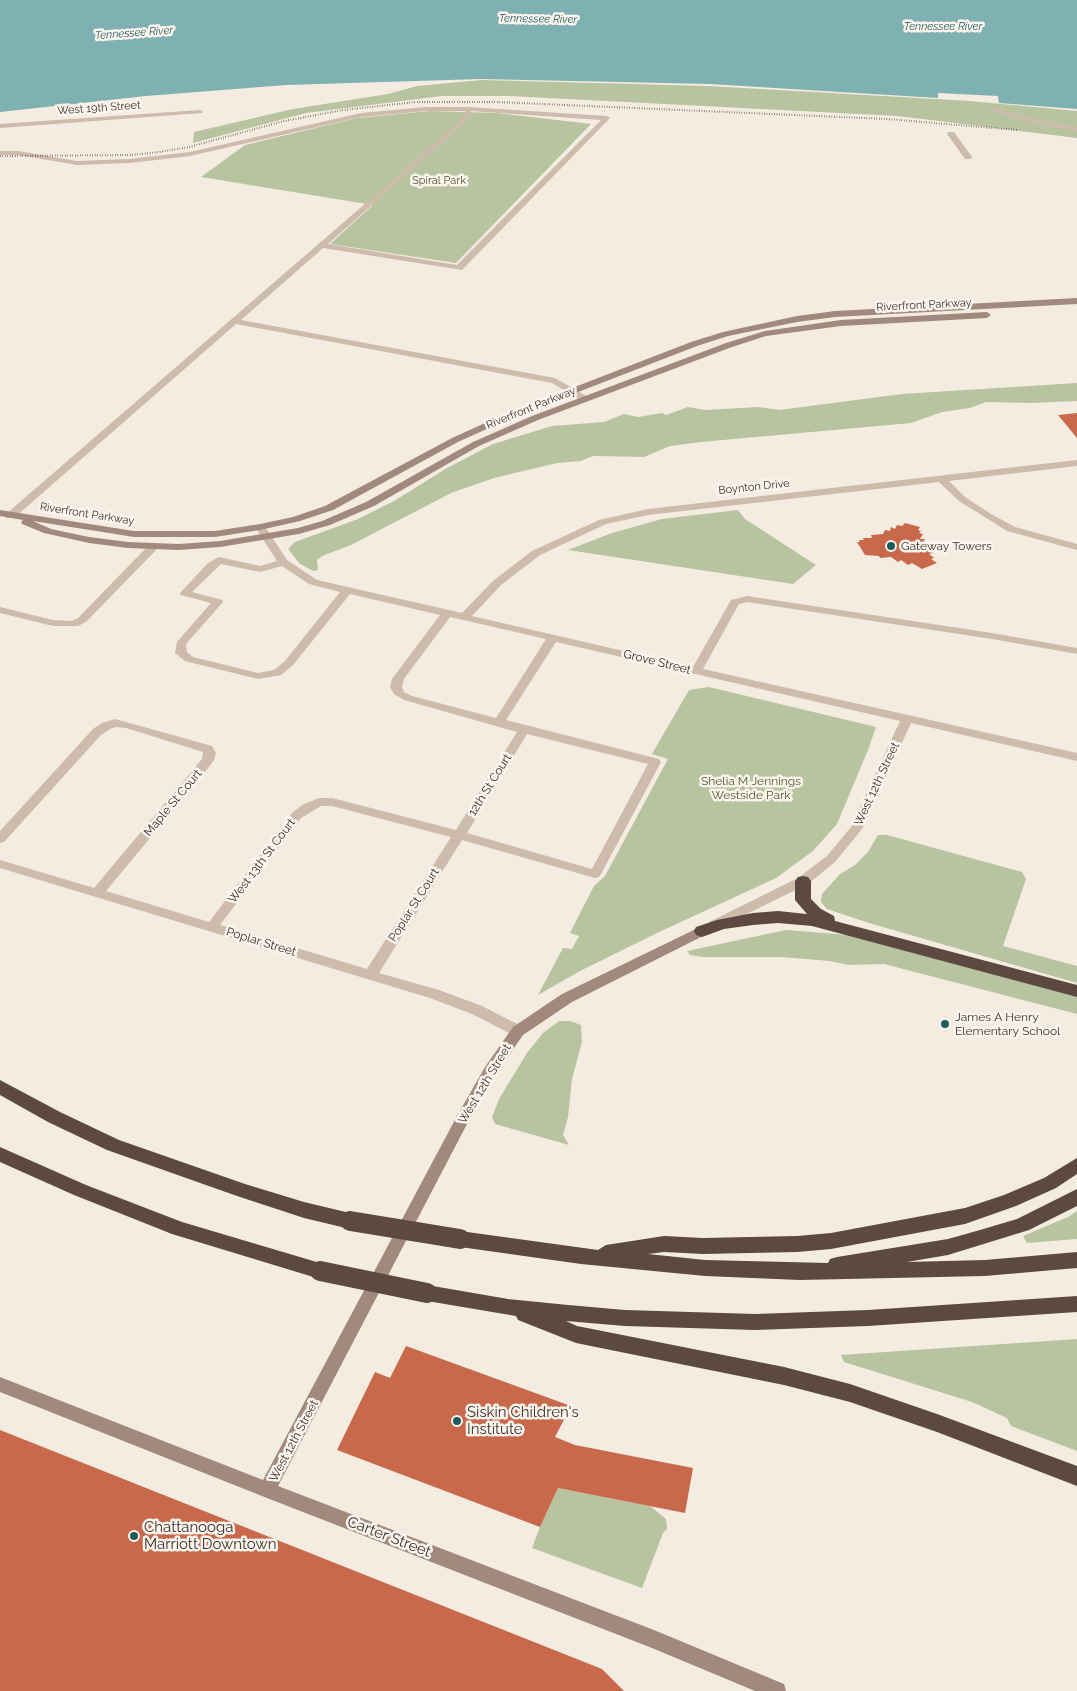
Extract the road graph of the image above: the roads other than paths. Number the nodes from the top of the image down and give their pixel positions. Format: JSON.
{"nodes":[{"id":1,"x":468,"y":109,"type":"junction"},
{"id":2,"x":993,"y":110,"type":"dead end"},
{"id":3,"x":200,"y":112,"type":"dead end"},
{"id":4,"x":0,"y":126,"type":"edge"},
{"id":5,"x":1077,"y":129,"type":"edge"},
{"id":6,"x":951,"y":134,"type":"dead end"},
{"id":7,"x":0,"y":153,"type":"edge"},
{"id":8,"x":968,"y":157,"type":"dead end"},
{"id":9,"x":322,"y":245,"type":"junction"},
{"id":10,"x":1077,"y":302,"type":"edge"},
{"id":11,"x":1077,"y":310,"type":"edge"},
{"id":12,"x":235,"y":321,"type":"junction"},
{"id":13,"x":572,"y":391,"type":"junction"},
{"id":14,"x":585,"y":399,"type":"junction"},
{"id":15,"x":1077,"y":463,"type":"edge"},
{"id":16,"x":941,"y":478,"type":"junction"},
{"id":17,"x":5,"y":514,"type":"edge"},
{"id":18,"x":0,"y":524,"type":"edge"},
{"id":19,"x":260,"y":527,"type":"junction"},
{"id":20,"x":267,"y":537,"type":"junction"},
{"id":21,"x":154,"y":546,"type":"junction"},
{"id":22,"x":1077,"y":547,"type":"edge"},
{"id":23,"x":283,"y":562,"type":"junction"},
{"id":24,"x":347,"y":590,"type":"junction"},
{"id":25,"x":0,"y":610,"type":"edge"},
{"id":26,"x":447,"y":613,"type":"junction"},
{"id":27,"x":465,"y":616,"type":"junction"},
{"id":28,"x":553,"y":637,"type":"junction"},
{"id":29,"x":1077,"y":651,"type":"edge"},
{"id":30,"x":696,"y":671,"type":"junction"},
{"id":31,"x":907,"y":720,"type":"junction"},
{"id":32,"x":499,"y":722,"type":"junction"},
{"id":33,"x":524,"y":730,"type":"junction"},
{"id":34,"x":1077,"y":756,"type":"edge"},
{"id":35,"x":459,"y":835,"type":"junction"},
{"id":36,"x":0,"y":839,"type":"edge"},
{"id":37,"x":0,"y":864,"type":"edge"},
{"id":38,"x":803,"y":881,"type":"junction"},
{"id":39,"x":97,"y":893,"type":"junction"},
{"id":40,"x":212,"y":927,"type":"junction"},
{"id":41,"x":843,"y":927,"type":"junction"},
{"id":42,"x":702,"y":931,"type":"junction"},
{"id":43,"x":370,"y":976,"type":"junction"},
{"id":44,"x":1077,"y":991,"type":"edge"},
{"id":45,"x":518,"y":1031,"type":"junction"},
{"id":46,"x":0,"y":1087,"type":"edge"},
{"id":47,"x":0,"y":1154,"type":"edge"},
{"id":48,"x":1077,"y":1165,"type":"edge"},
{"id":49,"x":1077,"y":1197,"type":"edge"},
{"id":50,"x":581,"y":1256,"type":"junction"},
{"id":51,"x":1077,"y":1260,"type":"edge"},
{"id":52,"x":800,"y":1272,"type":"junction"},
{"id":53,"x":1077,"y":1304,"type":"edge"},
{"id":54,"x":508,"y":1307,"type":"junction"},
{"id":55,"x":0,"y":1384,"type":"edge"},
{"id":56,"x":1077,"y":1476,"type":"edge"},
{"id":57,"x":268,"y":1490,"type":"junction"},
{"id":58,"x":777,"y":1691,"type":"edge"}],
"edges":[{"from":1,"to":7,"type":"street"},
{"from":1,"to":9,"type":"street"},
{"from":1,"to":9,"type":"street"},
{"from":2,"to":5,"type":"street"},
{"from":3,"to":4,"type":"street","name":"West 19th Street"},
{"from":6,"to":8,"type":"street"},
{"from":9,"to":12,"type":"street"},
{"from":10,"to":13,"type":"main road","name":"Riverfront Parkway"},
{"from":11,"to":14,"type":"main road","name":"Riverfront Parkway"},
{"from":12,"to":13,"type":"street"},
{"from":12,"to":17,"type":"street"},
{"from":13,"to":14,"type":"street"},
{"from":13,"to":19,"type":"main road","name":"Riverfront Parkway"},
{"from":14,"to":20,"type":"main road","name":"Riverfront Parkway"},
{"from":15,"to":16,"type":"street","name":"Boynton Drive"},
{"from":16,"to":22,"type":"street"},
{"from":16,"to":27,"type":"street","name":"Boynton Drive"},
{"from":17,"to":18,"type":"main road"},
{"from":17,"to":19,"type":"main road","name":"Riverfront Parkway"},
{"from":17,"to":21,"type":"main road","name":"Riverfront Parkway"},
{"from":19,"to":20,"type":"street","name":"Grove Street"},
{"from":20,"to":21,"type":"main road","name":"Riverfront Parkway"},
{"from":20,"to":23,"type":"street","name":"Grove Street"},
{"from":21,"to":25,"type":"street"},
{"from":23,"to":24,"type":"street","name":"Grove Street"},
{"from":23,"to":24,"type":"street"},
{"from":24,"to":26,"type":"street","name":"Grove Street"},
{"from":26,"to":27,"type":"street","name":"Grove Street"},
{"from":26,"to":32,"type":"street"},
{"from":27,"to":28,"type":"street","name":"Grove Street"},
{"from":28,"to":30,"type":"street","name":"Grove Street"},
{"from":28,"to":32,"type":"street"},
{"from":29,"to":30,"type":"street"},
{"from":30,"to":31,"type":"street","name":"Grove Street"},
{"from":31,"to":34,"type":"street","name":"Grove Street"},
{"from":31,"to":38,"type":"street","name":"West 12th Street"},
{"from":32,"to":33,"type":"street"},
{"from":33,"to":35,"type":"street","name":"12th St Court"},
{"from":33,"to":35,"type":"street"},
{"from":35,"to":40,"type":"street","name":"West 13th St Court"},
{"from":35,"to":43,"type":"street","name":"Poplar St Court"},
{"from":36,"to":39,"type":"street","name":"Maple St Court"},
{"from":37,"to":39,"type":"street","name":"Poplar Street"},
{"from":38,"to":41,"type":"highway"},
{"from":38,"to":42,"type":"street","name":"West 12th Street"},
{"from":39,"to":40,"type":"street","name":"Poplar Street"},
{"from":40,"to":43,"type":"street","name":"Poplar Street"},
{"from":41,"to":42,"type":"highway"},
{"from":41,"to":44,"type":"highway"},
{"from":42,"to":45,"type":"main road","name":"West 12th Street"},
{"from":43,"to":45,"type":"street","name":"Poplar Street"},
{"from":45,"to":57,"type":"main road","name":"West 12th Street"},
{"from":46,"to":50,"type":"highway","bridge":true},
{"from":47,"to":54,"type":"highway","bridge":true},
{"from":48,"to":50,"type":"highway"},
{"from":49,"to":52,"type":"highway"},
{"from":50,"to":52,"type":"highway"},
{"from":51,"to":52,"type":"highway"},
{"from":53,"to":54,"type":"highway"},
{"from":54,"to":56,"type":"highway"},
{"from":55,"to":57,"type":"main road","name":"Carter Street"},
{"from":57,"to":58,"type":"main road","name":"Carter Street"}]}
